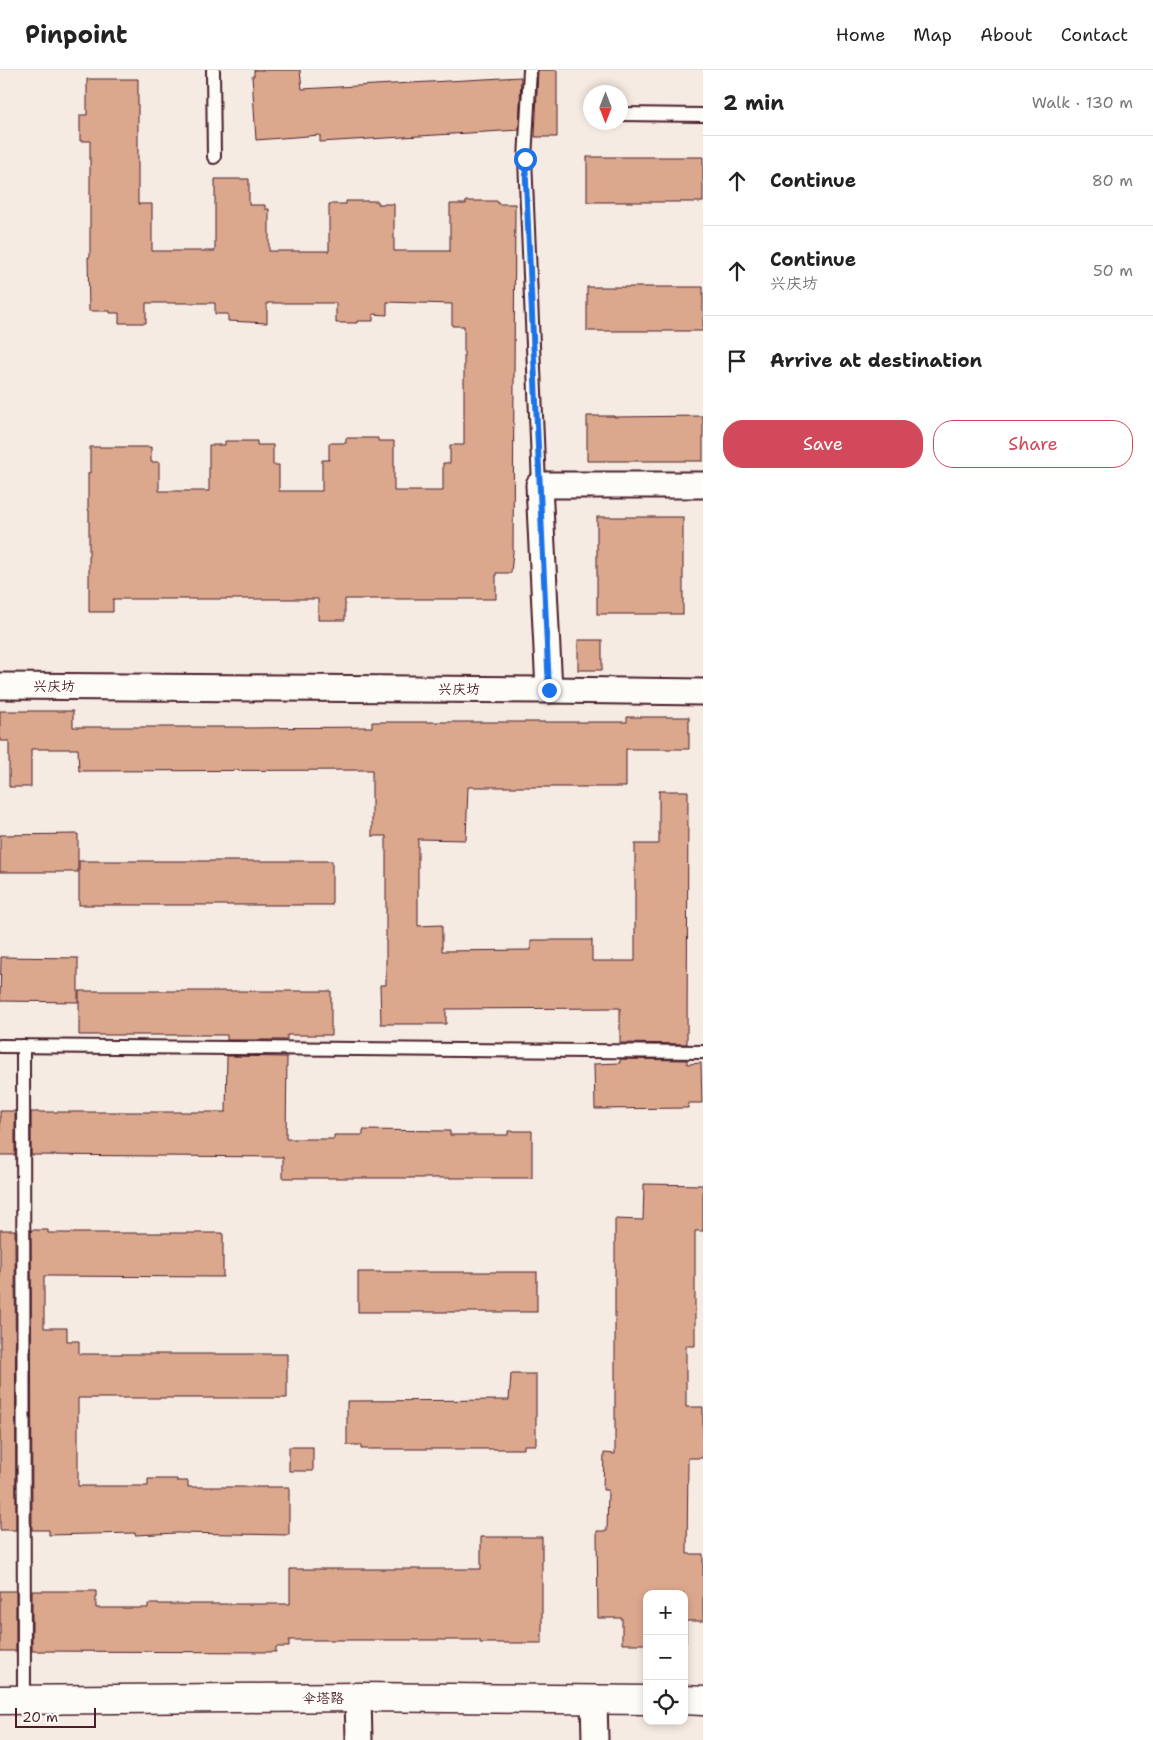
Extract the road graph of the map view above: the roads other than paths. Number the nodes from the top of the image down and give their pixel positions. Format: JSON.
{"nodes":[{"id":1,"x":212,"y":70,"type":"edge"},
{"id":2,"x":530,"y":70,"type":"edge"},
{"id":3,"x":628,"y":114,"type":"edge"},
{"id":4,"x":703,"y":115,"type":"edge"},
{"id":5,"x":214,"y":157,"type":"dead end"},
{"id":6,"x":539,"y":485,"type":"junction"},
{"id":7,"x":703,"y":485,"type":"edge"},
{"id":8,"x":0,"y":686,"type":"edge"},
{"id":9,"x":549,"y":690,"type":"junction"},
{"id":10,"x":703,"y":692,"type":"edge"},
{"id":11,"x":0,"y":1046,"type":"edge"},
{"id":12,"x":23,"y":1046,"type":"junction"},
{"id":13,"x":703,"y":1052,"type":"edge"},
{"id":14,"x":358,"y":1697,"type":"junction"},
{"id":15,"x":12,"y":1700,"type":"edge"},
{"id":16,"x":594,"y":1700,"type":"junction"},
{"id":17,"x":643,"y":1700,"type":"edge"},
{"id":18,"x":688,"y":1700,"type":"edge"},
{"id":19,"x":703,"y":1700,"type":"edge"},
{"id":20,"x":359,"y":1740,"type":"edge"},
{"id":21,"x":594,"y":1740,"type":"edge"}],
"edges":[{"from":1,"to":5,"type":"lane"},
{"from":2,"to":6,"type":"lane"},
{"from":3,"to":4,"type":"lane"},
{"from":6,"to":7,"type":"street"},
{"from":6,"to":9,"type":"street"},
{"from":8,"to":9,"type":"street","name":"兴庆坊"},
{"from":9,"to":10,"type":"street","name":"兴庆坊"},
{"from":11,"to":12,"type":"lane"},
{"from":12,"to":13,"type":"lane"},
{"from":12,"to":15,"type":"lane"},
{"from":14,"to":15,"type":"street","name":"伞塔路"},
{"from":14,"to":16,"type":"street","name":"伞塔路"},
{"from":14,"to":20,"type":"street"},
{"from":16,"to":17,"type":"street","name":"伞塔路"},
{"from":16,"to":21,"type":"street"},
{"from":18,"to":19,"type":"street"}]}
